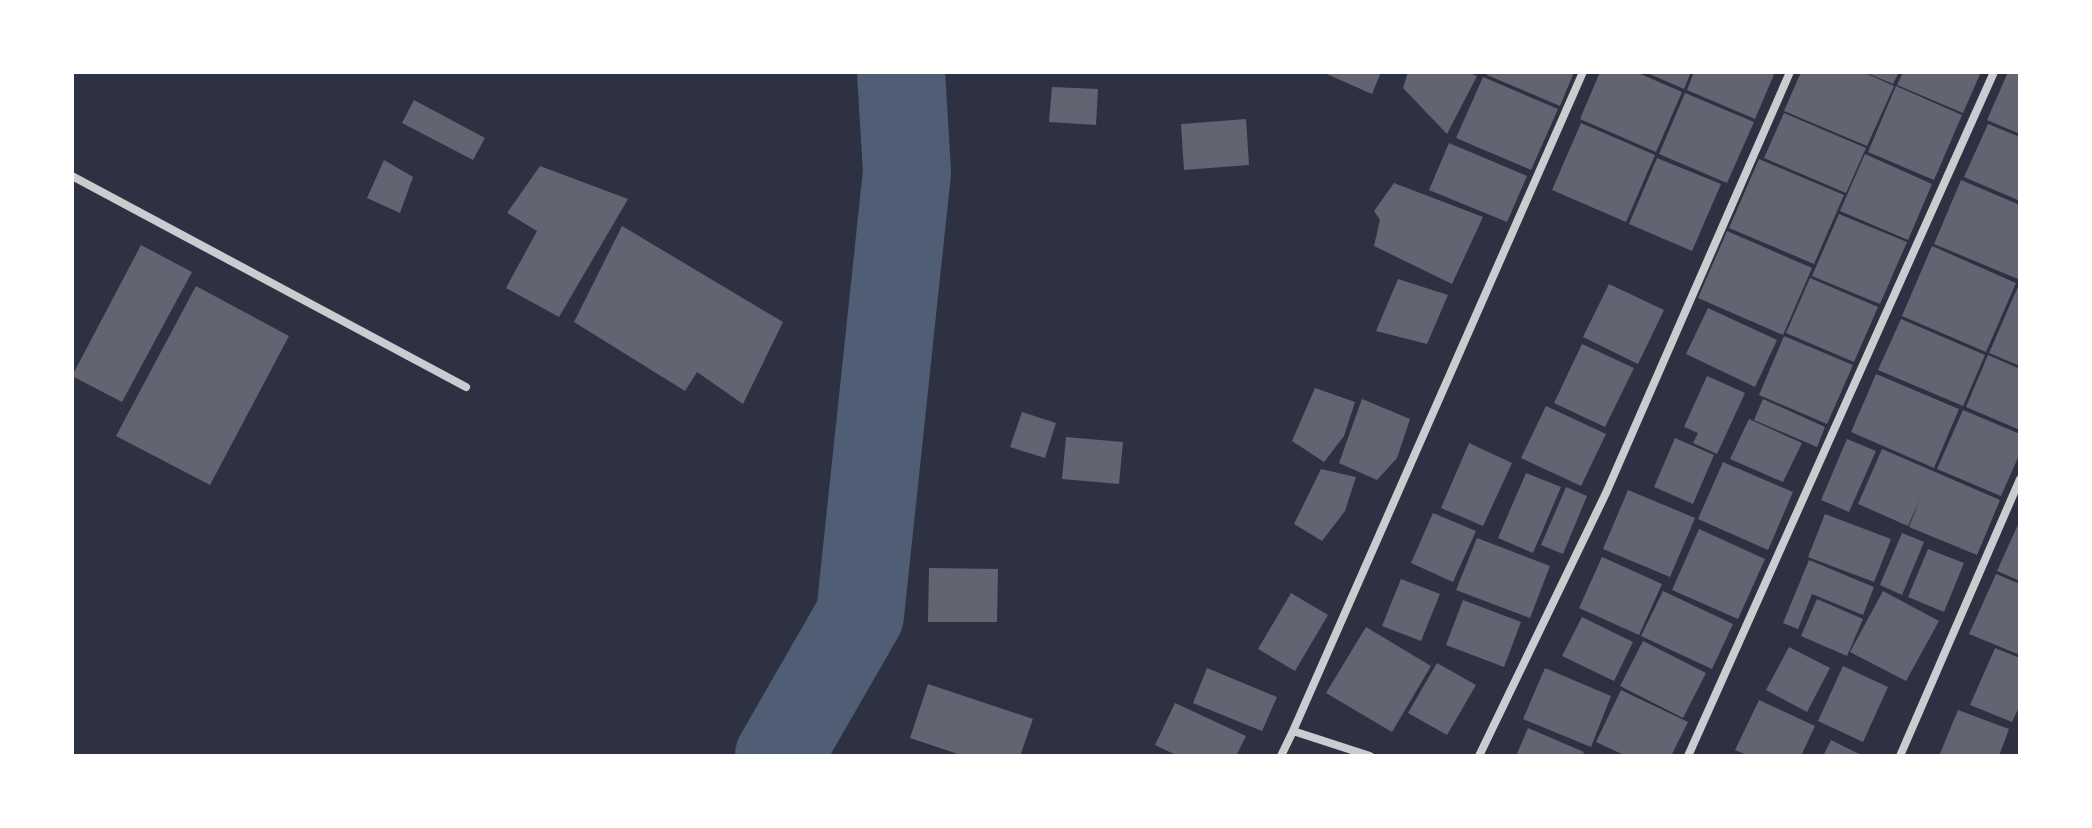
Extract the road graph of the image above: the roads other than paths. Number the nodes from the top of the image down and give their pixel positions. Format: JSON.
{"nodes":[{"id":1,"x":1583,"y":72,"type":"edge"},
{"id":2,"x":1790,"y":72,"type":"edge"},
{"id":3,"x":1994,"y":72,"type":"edge"},
{"id":4,"x":72,"y":176,"type":"edge"},
{"id":5,"x":466,"y":387,"type":"dead end"},
{"id":6,"x":2020,"y":479,"type":"edge"},
{"id":7,"x":1293,"y":731,"type":"junction"},
{"id":8,"x":1281,"y":756,"type":"edge"},
{"id":9,"x":1370,"y":756,"type":"edge"},
{"id":10,"x":1479,"y":756,"type":"edge"},
{"id":11,"x":1688,"y":756,"type":"edge"},
{"id":12,"x":1900,"y":756,"type":"edge"}],
"edges":[{"from":1,"to":7,"type":"street"},
{"from":2,"to":10,"type":"street"},
{"from":3,"to":11,"type":"street"},
{"from":4,"to":5,"type":"street"},
{"from":6,"to":12,"type":"street"},
{"from":7,"to":8,"type":"street"},
{"from":7,"to":9,"type":"street"}]}
